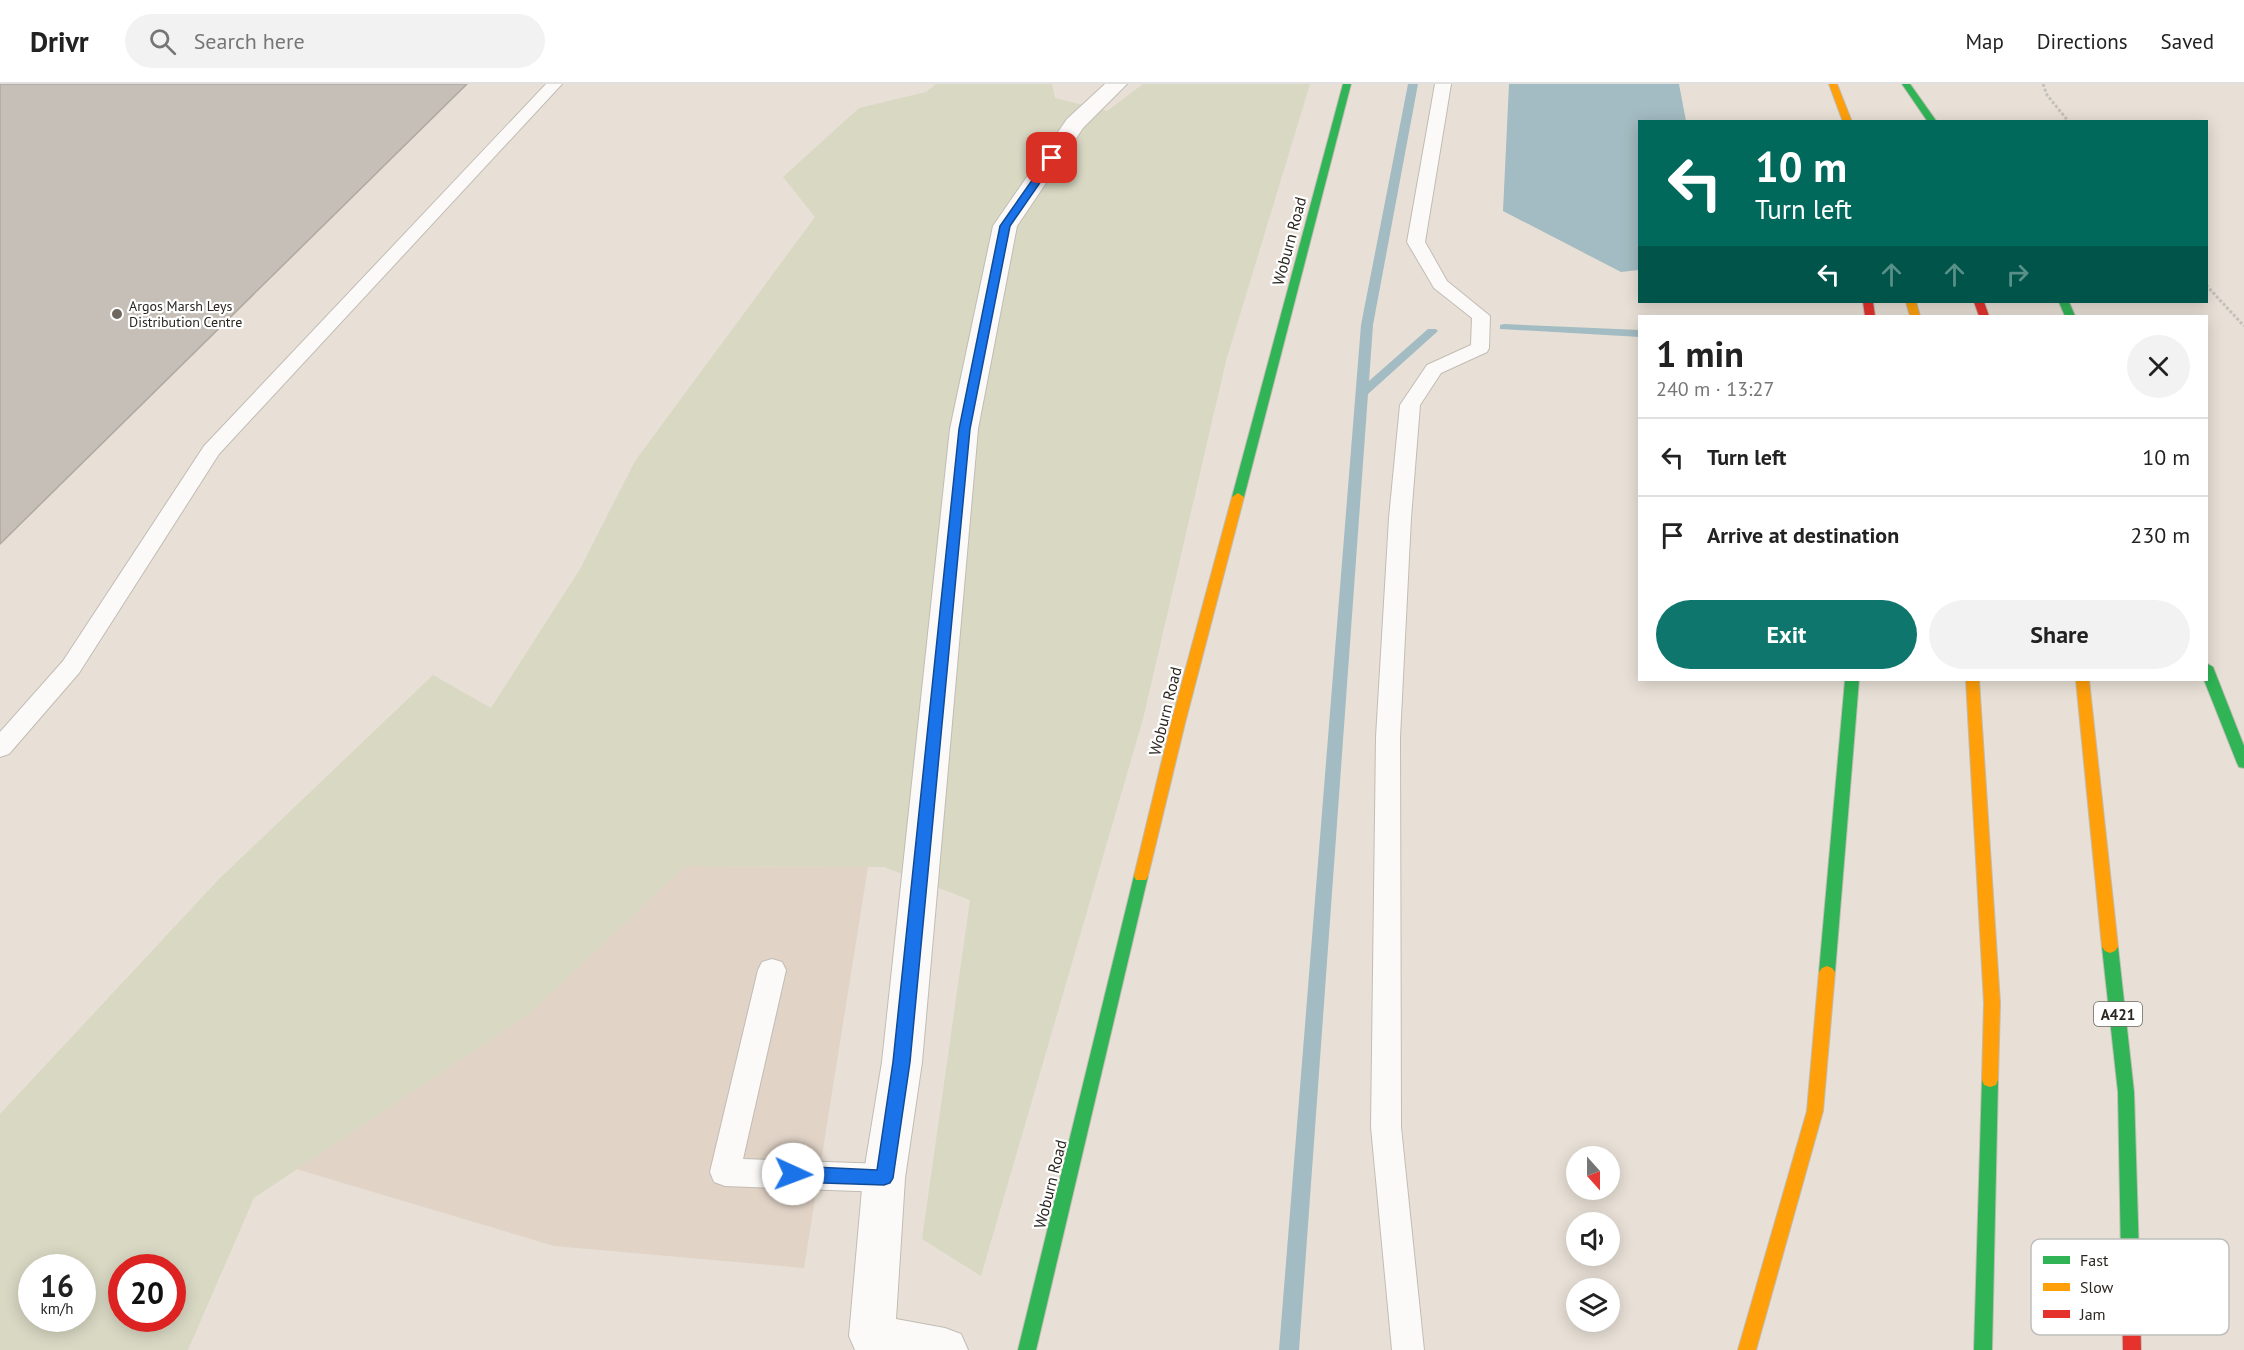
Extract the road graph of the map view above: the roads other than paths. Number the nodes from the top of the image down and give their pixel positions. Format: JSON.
{"nodes":[{"id":1,"x":554,"y":84,"type":"edge"},
{"id":2,"x":1117,"y":84,"type":"edge"},
{"id":3,"x":1347,"y":84,"type":"edge"},
{"id":4,"x":1443,"y":84,"type":"edge"},
{"id":5,"x":1831,"y":84,"type":"edge"},
{"id":6,"x":1906,"y":84,"type":"edge"},
{"id":7,"x":1836,"y":120,"type":"edge"},
{"id":8,"x":1847,"y":120,"type":"edge"},
{"id":9,"x":1932,"y":120,"type":"edge"},
{"id":10,"x":2208,"y":671,"type":"edge"},
{"id":11,"x":1852,"y":681,"type":"edge"},
{"id":12,"x":1972,"y":681,"type":"edge"},
{"id":13,"x":2082,"y":681,"type":"edge"},
{"id":14,"x":0,"y":748,"type":"edge"},
{"id":15,"x":2244,"y":763,"type":"edge"},
{"id":16,"x":772,"y":970,"type":"dead end"},
{"id":17,"x":884,"y":1178,"type":"junction"},
{"id":18,"x":2129,"y":1239,"type":"edge"},
{"id":19,"x":2132,"y":1335,"type":"edge"},
{"id":20,"x":945,"y":1350,"type":"edge"},
{"id":21,"x":1027,"y":1350,"type":"edge"},
{"id":22,"x":1408,"y":1350,"type":"edge"},
{"id":23,"x":1746,"y":1350,"type":"edge"},
{"id":24,"x":1983,"y":1350,"type":"edge"},
{"id":25,"x":2132,"y":1350,"type":"edge"}],
"edges":[{"from":1,"to":14,"type":"lane"},
{"from":2,"to":17,"type":"street"},
{"from":3,"to":21,"type":"main road","name":"Woburn Road"},
{"from":4,"to":22,"type":"lane"},
{"from":5,"to":7,"type":"main road"},
{"from":5,"to":8,"type":"main road"},
{"from":6,"to":9,"type":"main road"},
{"from":10,"to":15,"type":"main road"},
{"from":11,"to":23,"type":"main road"},
{"from":12,"to":24,"type":"main road"},
{"from":13,"to":18,"type":"main road","number":"A421"},
{"from":16,"to":17,"type":"lane"},
{"from":17,"to":20,"type":"street"},
{"from":19,"to":25,"type":"main road","number":"A421"}]}
